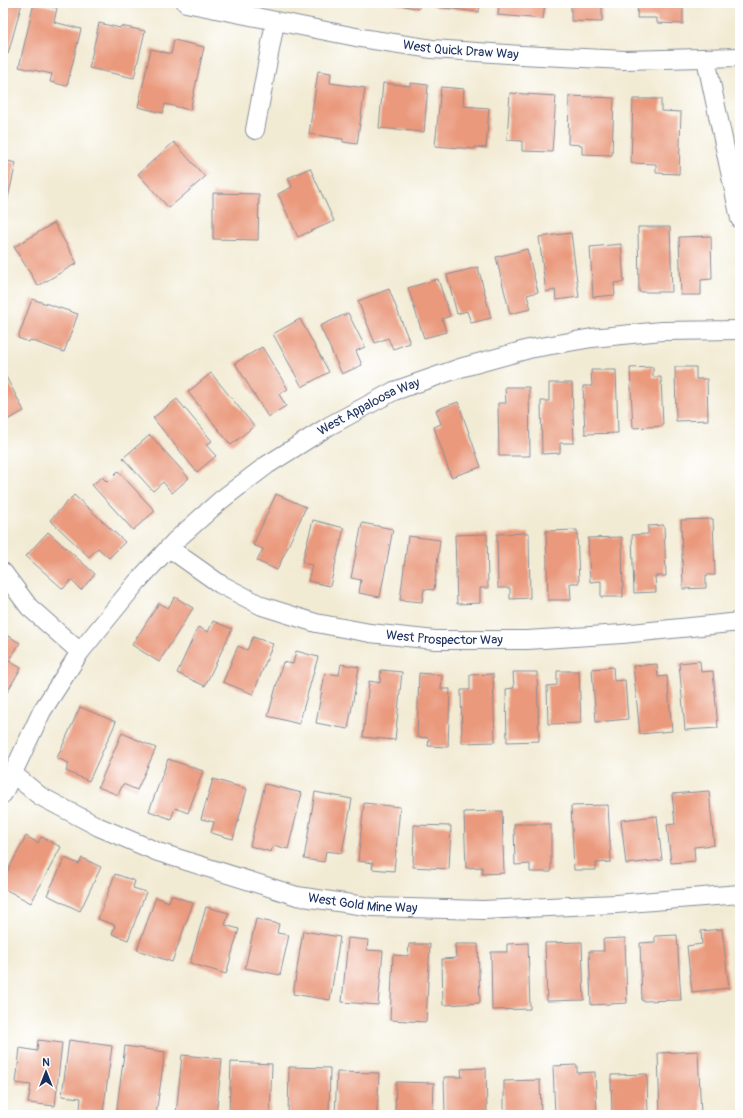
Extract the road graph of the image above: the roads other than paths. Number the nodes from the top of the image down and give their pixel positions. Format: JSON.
{"nodes":[{"id":1,"x":186,"y":3,"type":"edge"},
{"id":2,"x":275,"y":22,"type":"junction"},
{"id":3,"x":740,"y":57,"type":"edge"},
{"id":4,"x":706,"y":59,"type":"junction"},
{"id":5,"x":254,"y":130,"type":"dead end"},
{"id":6,"x":740,"y":219,"type":"edge"},
{"id":7,"x":740,"y":330,"type":"edge"},
{"id":8,"x":169,"y":548,"type":"junction"},
{"id":9,"x":3,"y":572,"type":"edge"},
{"id":10,"x":740,"y":622,"type":"edge"},
{"id":11,"x":80,"y":652,"type":"junction"},
{"id":12,"x":12,"y":773,"type":"junction"},
{"id":13,"x":3,"y":794,"type":"edge"},
{"id":14,"x":740,"y":894,"type":"edge"}],
"edges":[{"from":1,"to":2,"type":"street","name":"West Quick Draw Way"},
{"from":2,"to":4,"type":"street","name":"West Quick Draw Way"},
{"from":2,"to":5,"type":"street"},
{"from":3,"to":4,"type":"street","name":"West Quick Draw Way"},
{"from":4,"to":6,"type":"street"},
{"from":7,"to":8,"type":"street","name":"West Appaloosa Way"},
{"from":8,"to":10,"type":"street","name":"West Prospector Way"},
{"from":8,"to":11,"type":"street","name":"West Appaloosa Way"},
{"from":9,"to":11,"type":"street"},
{"from":11,"to":12,"type":"street","name":"West Appaloosa Way"},
{"from":12,"to":13,"type":"street","name":"West Appaloosa Way"},
{"from":12,"to":14,"type":"street","name":"West Gold Mine Way"}]}
